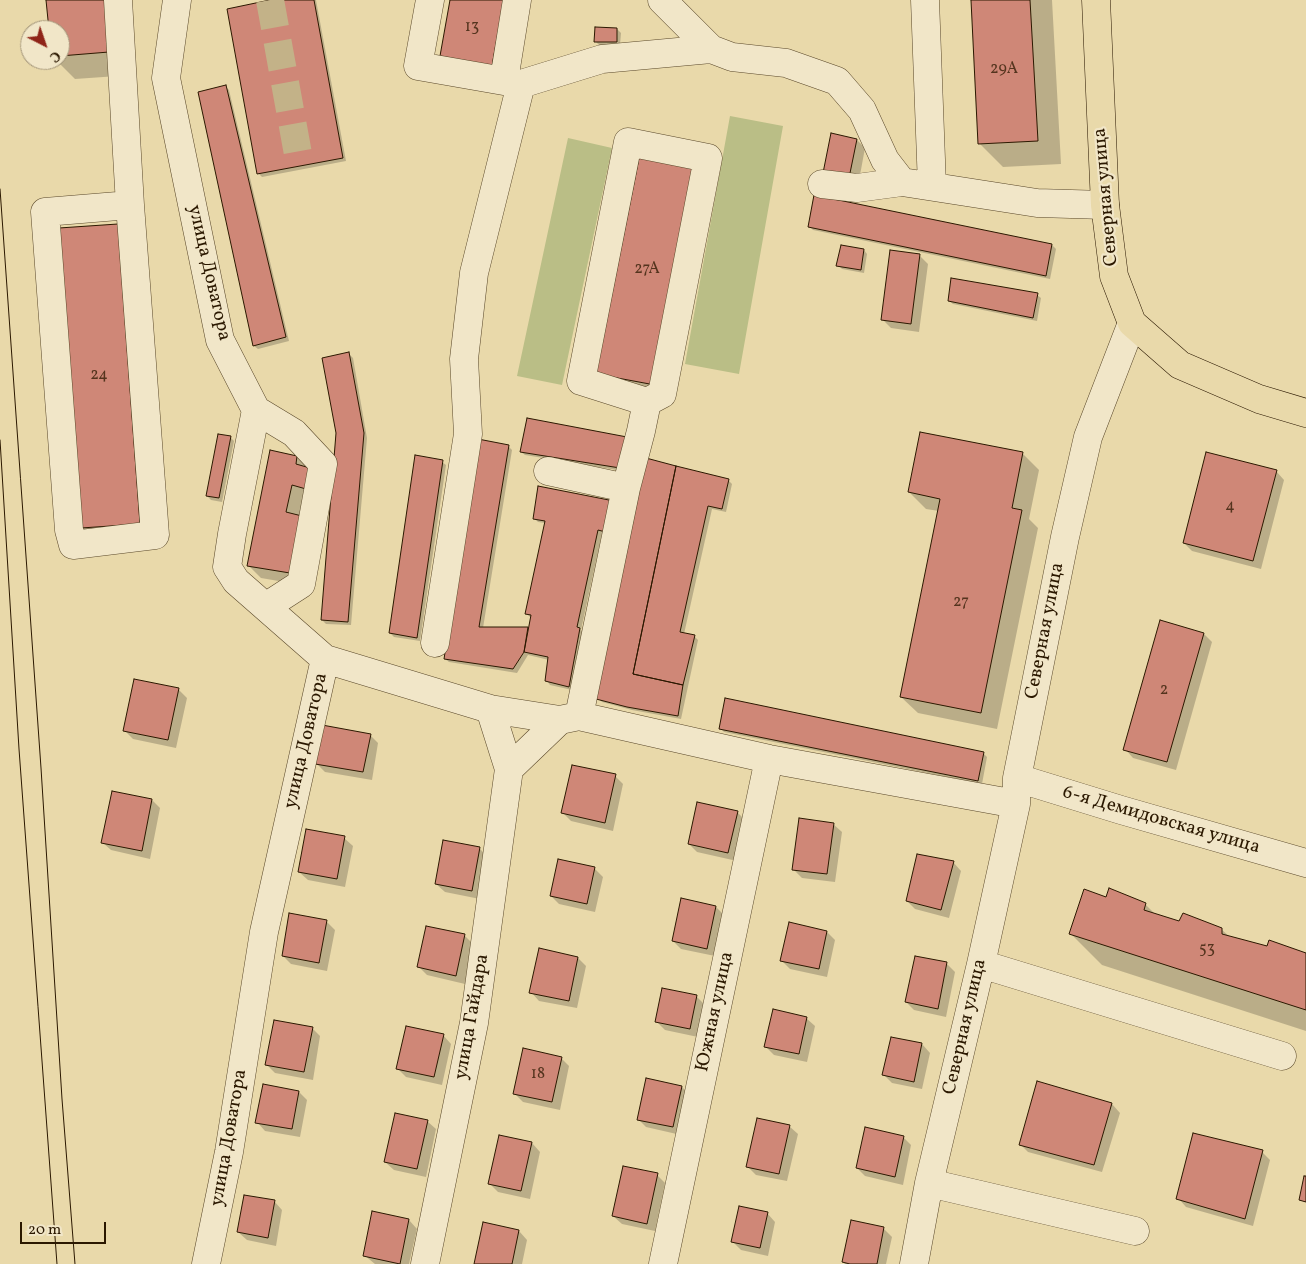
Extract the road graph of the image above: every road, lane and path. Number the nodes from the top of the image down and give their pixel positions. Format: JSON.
{"nodes":[{"id":1,"x":118,"y":0,"type":"edge"},
{"id":2,"x":176,"y":0,"type":"edge"},
{"id":3,"x":430,"y":0,"type":"edge"},
{"id":4,"x":517,"y":0,"type":"edge"},
{"id":5,"x":662,"y":0,"type":"edge"},
{"id":6,"x":925,"y":0,"type":"edge"},
{"id":7,"x":1096,"y":0,"type":"edge"},
{"id":8,"x":711,"y":49,"type":"junction"},
{"id":9,"x":512,"y":82,"type":"junction"},
{"id":10,"x":902,"y":182,"type":"junction"},
{"id":11,"x":822,"y":184,"type":"dead end"},
{"id":12,"x":932,"y":186,"type":"junction"},
{"id":13,"x":1105,"y":204,"type":"junction"},
{"id":14,"x":130,"y":205,"type":"junction"},
{"id":15,"x":1132,"y":323,"type":"junction"},
{"id":16,"x":647,"y":402,"type":"junction"},
{"id":17,"x":256,"y":410,"type":"junction"},
{"id":18,"x":1306,"y":413,"type":"edge"},
{"id":19,"x":548,"y":472,"type":"dead end"},
{"id":20,"x":626,"y":488,"type":"junction"},
{"id":21,"x":267,"y":606,"type":"junction"},
{"id":22,"x":435,"y":643,"type":"dead end"},
{"id":23,"x":325,"y":659,"type":"junction"},
{"id":24,"x":490,"y":710,"type":"junction"},
{"id":25,"x":570,"y":718,"type":"junction"},
{"id":26,"x":769,"y":759,"type":"junction"},
{"id":27,"x":509,"y":769,"type":"junction"},
{"id":28,"x":1016,"y":791,"type":"junction"},
{"id":29,"x":1306,"y":863,"type":"edge"},
{"id":30,"x":980,"y":964,"type":"junction"},
{"id":31,"x":1282,"y":1056,"type":"dead end"},
{"id":32,"x":929,"y":1183,"type":"junction"},
{"id":33,"x":1135,"y":1231,"type":"dead end"},
{"id":34,"x":206,"y":1264,"type":"edge"},
{"id":35,"x":425,"y":1264,"type":"edge"},
{"id":36,"x":663,"y":1264,"type":"edge"},
{"id":37,"x":914,"y":1264,"type":"edge"}],
"edges":[{"from":1,"to":14,"type":"street"},
{"from":2,"to":17,"type":"street","name":"улица Доватора"},
{"from":3,"to":9,"type":"street"},
{"from":4,"to":9,"type":"street"},
{"from":5,"to":8,"type":"street"},
{"from":6,"to":12,"type":"street"},
{"from":7,"to":13,"type":"main road","name":"Северная улица"},
{"from":8,"to":9,"type":"street"},
{"from":8,"to":10,"type":"street"},
{"from":9,"to":22,"type":"street"},
{"from":10,"to":11,"type":"street"},
{"from":10,"to":12,"type":"street"},
{"from":12,"to":13,"type":"street"},
{"from":13,"to":15,"type":"main road","name":"Северная улица"},
{"from":14,"to":14,"type":"street"},
{"from":15,"to":18,"type":"main road"},
{"from":15,"to":28,"type":"street","name":"Северная улица"},
{"from":16,"to":16,"type":"street"},
{"from":16,"to":20,"type":"street"},
{"from":17,"to":21,"type":"street","name":"улица Доватора"},
{"from":17,"to":21,"type":"street"},
{"from":19,"to":20,"type":"street"},
{"from":20,"to":25,"type":"street"},
{"from":21,"to":23,"type":"street","name":"улица Доватора"},
{"from":23,"to":24,"type":"street","name":"6-я Демидовская улица"},
{"from":23,"to":34,"type":"street","name":"улица Доватора"},
{"from":24,"to":25,"type":"street","name":"6-я Демидовская улица"},
{"from":24,"to":27,"type":"street"},
{"from":25,"to":26,"type":"street","name":"6-я Демидовская улица"},
{"from":25,"to":27,"type":"street"},
{"from":26,"to":28,"type":"street","name":"6-я Демидовская улица"},
{"from":26,"to":36,"type":"street","name":"Южная улица"},
{"from":27,"to":35,"type":"street","name":"улица Гайдара"},
{"from":28,"to":29,"type":"street","name":"6-я Демидовская улица"},
{"from":28,"to":30,"type":"street","name":"Северная улица"},
{"from":30,"to":31,"type":"street"},
{"from":30,"to":32,"type":"street","name":"Северная улица"},
{"from":32,"to":33,"type":"street"},
{"from":32,"to":37,"type":"street","name":"Северная улица"}]}
